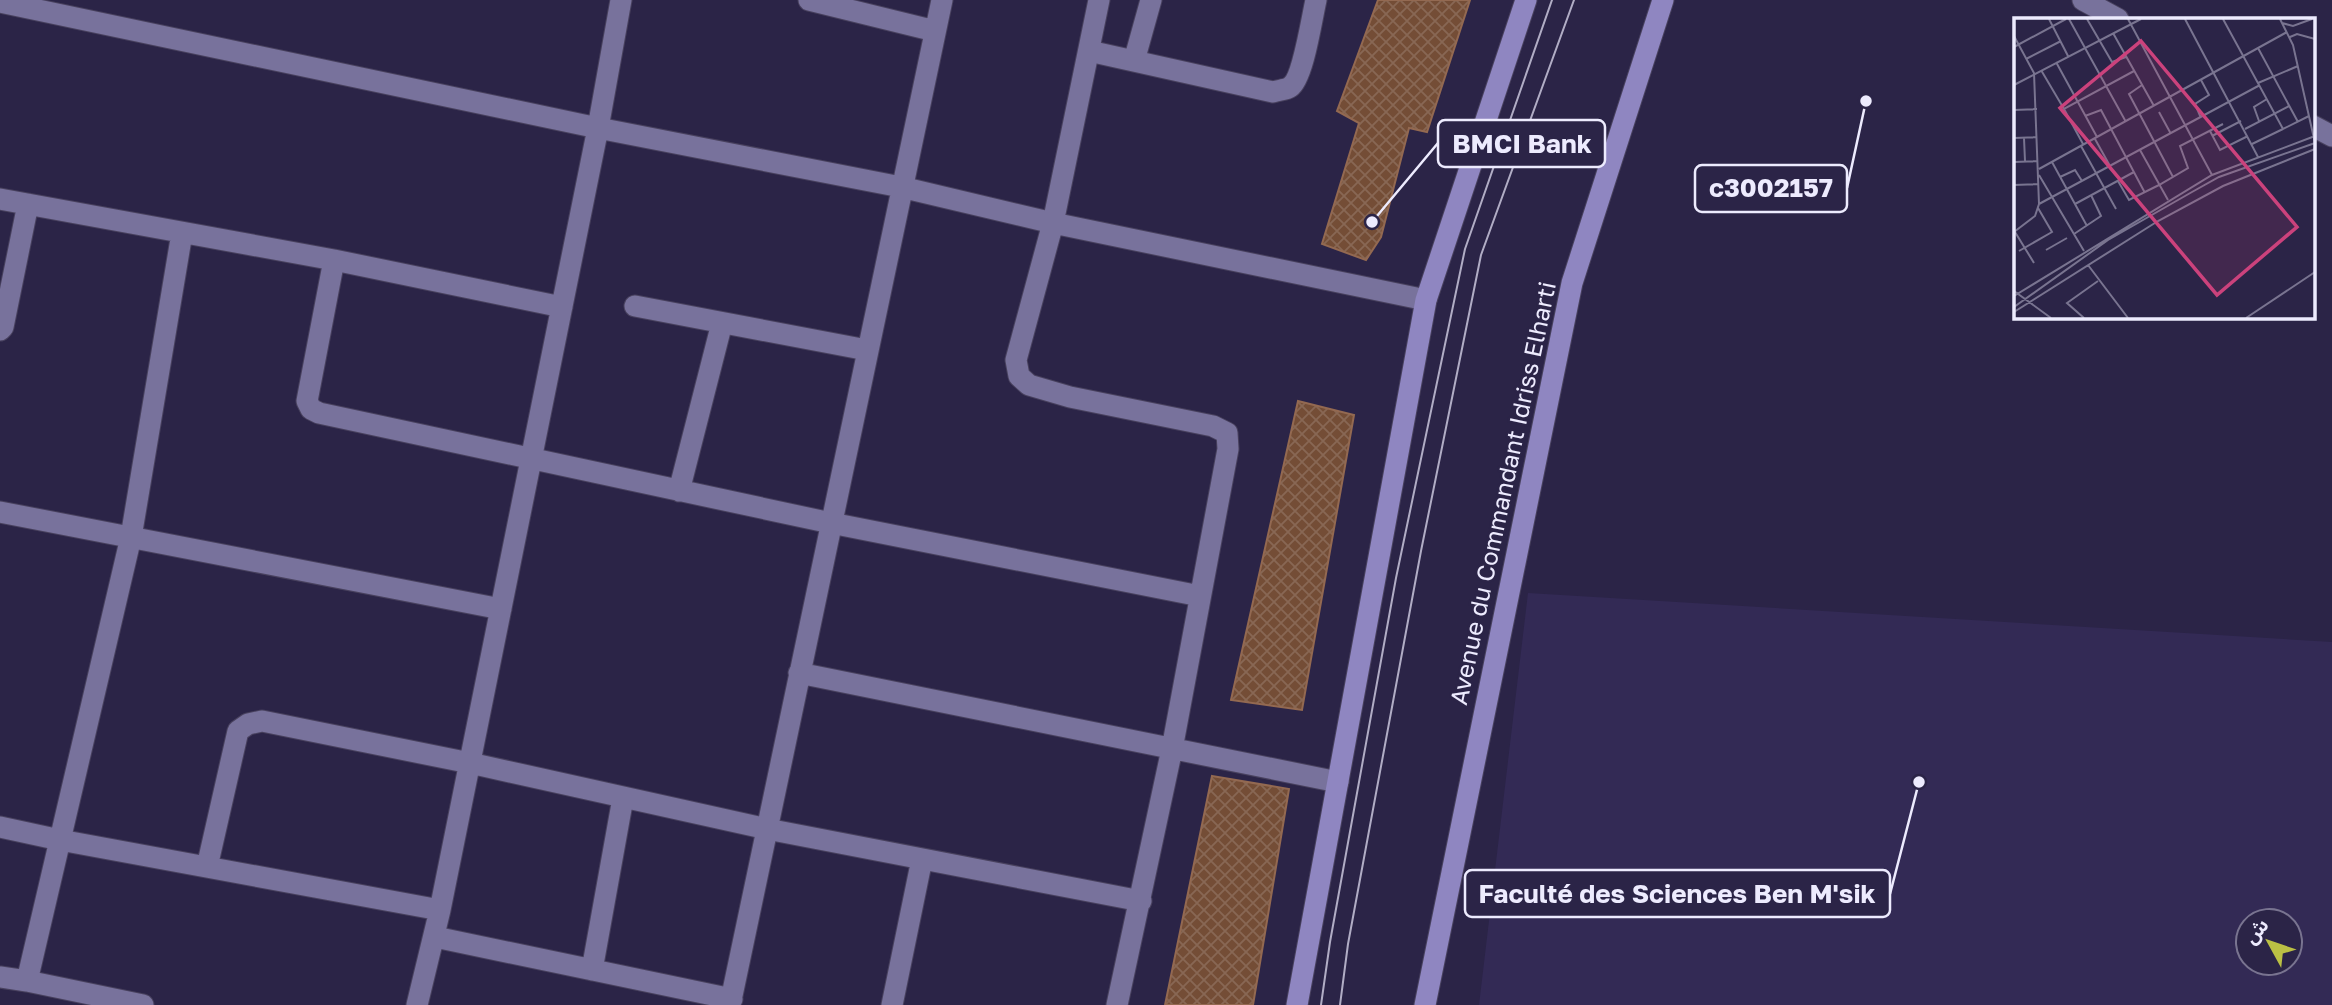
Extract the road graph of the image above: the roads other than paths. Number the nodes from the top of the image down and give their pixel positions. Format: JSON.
{"nodes":[{"id":1,"x":621,"y":0,"type":"edge"},
{"id":2,"x":809,"y":0,"type":"edge"},
{"id":3,"x":942,"y":0,"type":"edge"},
{"id":4,"x":1099,"y":0,"type":"edge"},
{"id":5,"x":1151,"y":0,"type":"edge"},
{"id":6,"x":1316,"y":0,"type":"edge"},
{"id":7,"x":1527,"y":0,"type":"edge"},
{"id":8,"x":1663,"y":0,"type":"edge"},
{"id":9,"x":2083,"y":0,"type":"edge"},
{"id":10,"x":0,"y":2,"type":"edge"},
{"id":11,"x":2116,"y":18,"type":"edge"},
{"id":12,"x":935,"y":31,"type":"junction"},
{"id":13,"x":1089,"y":51,"type":"junction"},
{"id":14,"x":1134,"y":61,"type":"junction"},
{"id":15,"x":2314,"y":127,"type":"edge"},
{"id":16,"x":598,"y":128,"type":"junction"},
{"id":17,"x":2332,"y":136,"type":"edge"},
{"id":18,"x":901,"y":187,"type":"junction"},
{"id":19,"x":0,"y":198,"type":"edge"},
{"id":20,"x":28,"y":204,"type":"junction"},
{"id":21,"x":1053,"y":223,"type":"junction"},
{"id":22,"x":182,"y":233,"type":"junction"},
{"id":23,"x":334,"y":260,"type":"junction"},
{"id":24,"x":1426,"y":300,"type":"junction"},
{"id":25,"x":635,"y":306,"type":"dead end"},
{"id":26,"x":562,"y":307,"type":"junction"},
{"id":27,"x":722,"y":323,"type":"junction"},
{"id":28,"x":0,"y":330,"type":"edge"},
{"id":29,"x":867,"y":351,"type":"junction"},
{"id":30,"x":531,"y":460,"type":"junction"},
{"id":31,"x":679,"y":491,"type":"junction"},
{"id":32,"x":0,"y":512,"type":"edge"},
{"id":33,"x":831,"y":523,"type":"junction"},
{"id":34,"x":131,"y":537,"type":"junction"},
{"id":35,"x":1200,"y":596,"type":"junction"},
{"id":36,"x":501,"y":609,"type":"junction"},
{"id":37,"x":799,"y":673,"type":"junction"},
{"id":38,"x":1172,"y":749,"type":"junction"},
{"id":39,"x":470,"y":763,"type":"junction"},
{"id":40,"x":1338,"y":782,"type":"junction"},
{"id":41,"x":623,"y":798,"type":"junction"},
{"id":42,"x":0,"y":827,"type":"edge"},
{"id":43,"x":767,"y":829,"type":"junction"},
{"id":44,"x":60,"y":840,"type":"junction"},
{"id":45,"x":922,"y":859,"type":"junction"},
{"id":46,"x":207,"y":867,"type":"junction"},
{"id":47,"x":1141,"y":901,"type":"junction"},
{"id":48,"x":440,"y":910,"type":"junction"},
{"id":49,"x":435,"y":937,"type":"junction"},
{"id":50,"x":593,"y":970,"type":"junction"},
{"id":51,"x":0,"y":977,"type":"edge"},
{"id":52,"x":27,"y":981,"type":"junction"},
{"id":53,"x":731,"y":1002,"type":"edge"},
{"id":54,"x":143,"y":1005,"type":"edge"},
{"id":55,"x":417,"y":1005,"type":"edge"},
{"id":56,"x":892,"y":1005,"type":"edge"},
{"id":57,"x":1117,"y":1005,"type":"edge"},
{"id":58,"x":1297,"y":1005,"type":"edge"},
{"id":59,"x":1425,"y":1005,"type":"edge"}],
"edges":[{"from":1,"to":16,"type":"street"},
{"from":2,"to":12,"type":"street"},
{"from":3,"to":12,"type":"street"},
{"from":4,"to":13,"type":"street"},
{"from":5,"to":14,"type":"street"},
{"from":6,"to":14,"type":"street"},
{"from":7,"to":24,"type":"main road"},
{"from":8,"to":59,"type":"main road","name":"Avenue du Commandant Idriss Elharti"},
{"from":9,"to":11,"type":"street"},
{"from":10,"to":16,"type":"street"},
{"from":12,"to":18,"type":"street"},
{"from":13,"to":14,"type":"street"},
{"from":13,"to":21,"type":"street"},
{"from":15,"to":17,"type":"street"},
{"from":16,"to":18,"type":"street"},
{"from":16,"to":26,"type":"street"},
{"from":18,"to":21,"type":"street"},
{"from":18,"to":29,"type":"street"},
{"from":19,"to":20,"type":"street"},
{"from":20,"to":22,"type":"street"},
{"from":20,"to":28,"type":"street"},
{"from":21,"to":24,"type":"street"},
{"from":21,"to":35,"type":"street"},
{"from":22,"to":23,"type":"street"},
{"from":22,"to":34,"type":"street"},
{"from":23,"to":26,"type":"street"},
{"from":23,"to":30,"type":"street"},
{"from":24,"to":40,"type":"main road"},
{"from":25,"to":27,"type":"street"},
{"from":26,"to":30,"type":"street"},
{"from":27,"to":29,"type":"street"},
{"from":27,"to":31,"type":"street"},
{"from":29,"to":33,"type":"street"},
{"from":30,"to":31,"type":"street"},
{"from":30,"to":36,"type":"street"},
{"from":31,"to":33,"type":"street"},
{"from":32,"to":34,"type":"street"},
{"from":33,"to":35,"type":"street"},
{"from":33,"to":37,"type":"street"},
{"from":34,"to":36,"type":"street"},
{"from":34,"to":44,"type":"street"},
{"from":35,"to":38,"type":"street"},
{"from":36,"to":39,"type":"street"},
{"from":37,"to":38,"type":"street"},
{"from":37,"to":43,"type":"street"},
{"from":38,"to":40,"type":"street"},
{"from":38,"to":47,"type":"street"},
{"from":39,"to":41,"type":"street"},
{"from":39,"to":46,"type":"street"},
{"from":39,"to":48,"type":"street"},
{"from":40,"to":58,"type":"main road"},
{"from":41,"to":43,"type":"street"},
{"from":41,"to":50,"type":"street"},
{"from":42,"to":44,"type":"street"},
{"from":43,"to":45,"type":"street"},
{"from":43,"to":53,"type":"street"},
{"from":44,"to":46,"type":"street"},
{"from":44,"to":52,"type":"street"},
{"from":45,"to":47,"type":"street"},
{"from":45,"to":56,"type":"street"},
{"from":46,"to":48,"type":"street"},
{"from":47,"to":57,"type":"street"},
{"from":48,"to":49,"type":"street"},
{"from":49,"to":50,"type":"street"},
{"from":49,"to":55,"type":"street"},
{"from":50,"to":53,"type":"street"},
{"from":51,"to":52,"type":"street"},
{"from":52,"to":54,"type":"street"}]}
